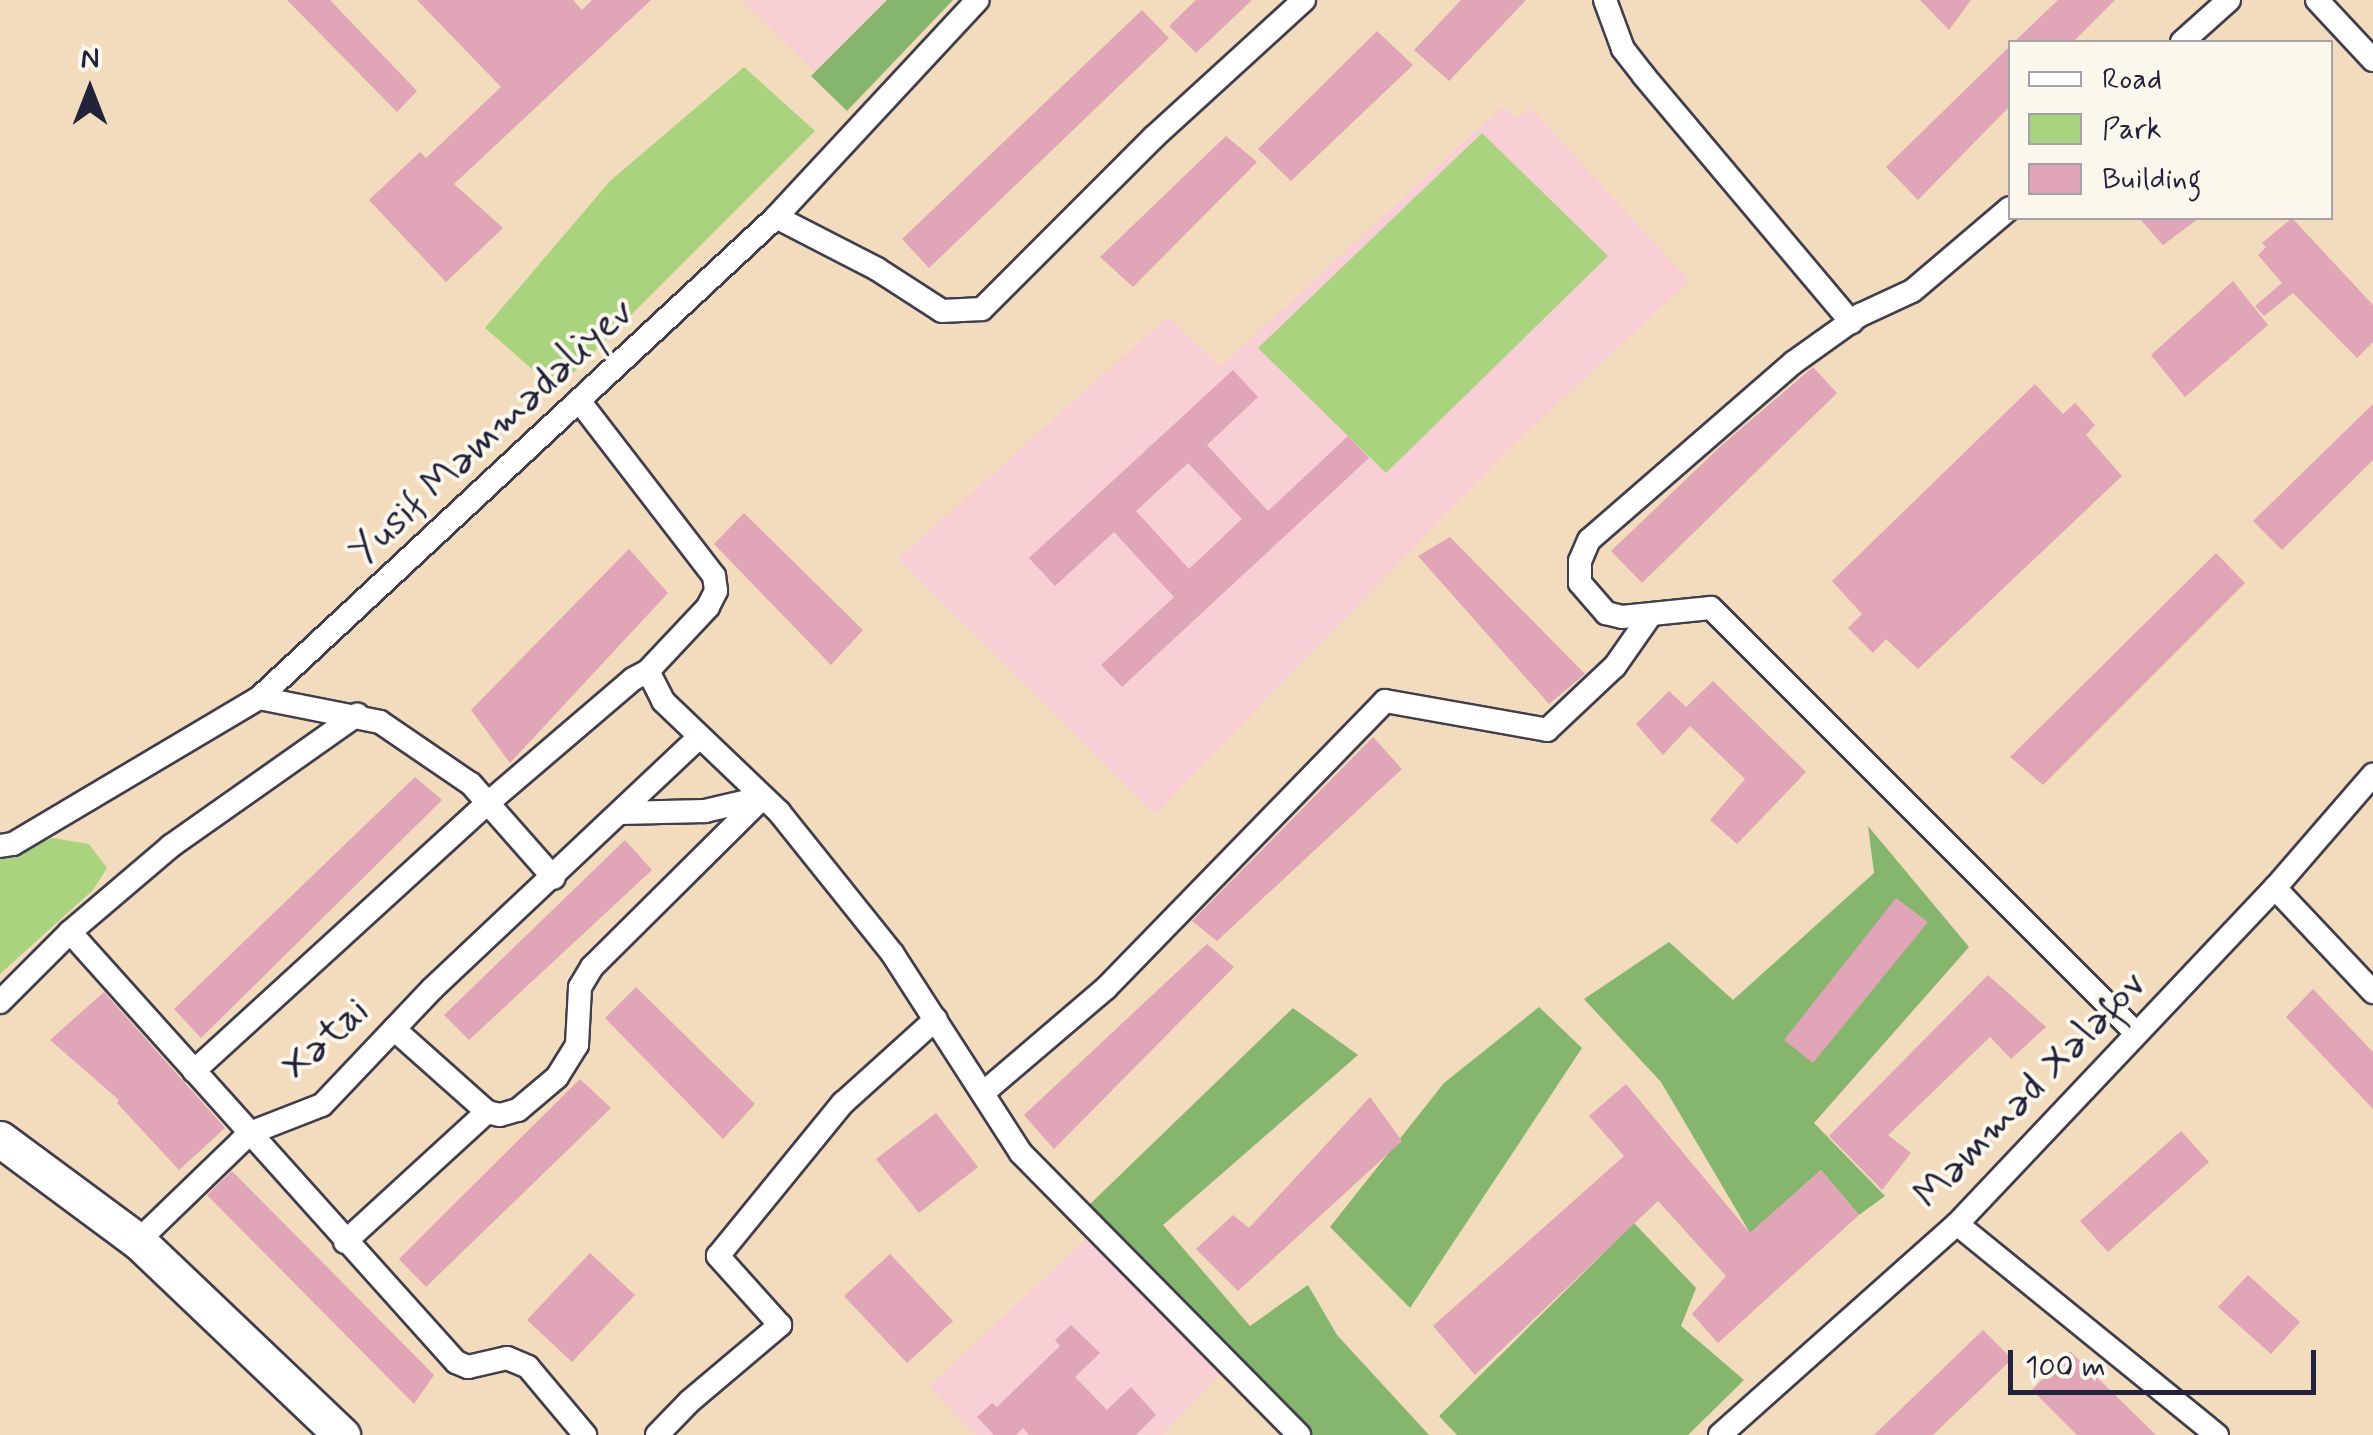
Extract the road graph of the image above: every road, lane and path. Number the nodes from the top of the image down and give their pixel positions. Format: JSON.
{"nodes":[{"id":1,"x":978,"y":0,"type":"edge"},
{"id":2,"x":1304,"y":0,"type":"edge"},
{"id":3,"x":1605,"y":0,"type":"edge"},
{"id":4,"x":2229,"y":0,"type":"edge"},
{"id":5,"x":2317,"y":0,"type":"edge"},
{"id":6,"x":2184,"y":40,"type":"edge"},
{"id":7,"x":2373,"y":60,"type":"edge"},
{"id":8,"x":2008,"y":210,"type":"edge"},
{"id":9,"x":776,"y":217,"type":"junction"},
{"id":10,"x":1851,"y":322,"type":"junction"},
{"id":11,"x":580,"y":402,"type":"junction"},
{"id":12,"x":1650,"y":616,"type":"junction"},
{"id":13,"x":648,"y":672,"type":"junction"},
{"id":14,"x":259,"y":698,"type":"junction"},
{"id":15,"x":357,"y":715,"type":"junction"},
{"id":16,"x":697,"y":738,"type":"junction"},
{"id":17,"x":2373,"y":775,"type":"edge"},
{"id":18,"x":762,"y":798,"type":"junction"},
{"id":19,"x":488,"y":802,"type":"junction"},
{"id":20,"x":620,"y":813,"type":"junction"},
{"id":21,"x":0,"y":846,"type":"edge"},
{"id":22,"x":554,"y":878,"type":"junction"},
{"id":23,"x":2276,"y":888,"type":"junction"},
{"id":24,"x":70,"y":932,"type":"junction"},
{"id":25,"x":2373,"y":992,"type":"edge"},
{"id":26,"x":0,"y":1002,"type":"edge"},
{"id":27,"x":936,"y":1019,"type":"junction"},
{"id":28,"x":394,"y":1030,"type":"junction"},
{"id":29,"x":2136,"y":1033,"type":"junction"},
{"id":30,"x":194,"y":1071,"type":"junction"},
{"id":31,"x":983,"y":1093,"type":"junction"},
{"id":32,"x":487,"y":1112,"type":"junction"},
{"id":33,"x":250,"y":1133,"type":"junction"},
{"id":34,"x":0,"y":1139,"type":"edge"},
{"id":35,"x":1957,"y":1224,"type":"junction"},
{"id":36,"x":138,"y":1241,"type":"junction"},
{"id":37,"x":345,"y":1242,"type":"junction"},
{"id":38,"x":342,"y":1435,"type":"edge"},
{"id":39,"x":585,"y":1435,"type":"edge"},
{"id":40,"x":658,"y":1435,"type":"edge"},
{"id":41,"x":1300,"y":1435,"type":"edge"},
{"id":42,"x":1720,"y":1435,"type":"edge"},
{"id":43,"x":2217,"y":1435,"type":"edge"}],
"edges":[{"from":1,"to":9,"type":"street","name":"Yusif Məmmədəliyev"},
{"from":2,"to":9,"type":"street"},
{"from":3,"to":10,"type":"street"},
{"from":4,"to":6,"type":"street"},
{"from":5,"to":7,"type":"street"},
{"from":8,"to":10,"type":"street"},
{"from":9,"to":11,"type":"street","name":"Yusif Məmmədəliyev"},
{"from":10,"to":12,"type":"street"},
{"from":11,"to":13,"type":"street"},
{"from":11,"to":14,"type":"street","name":"Yusif Məmmədəliyev"},
{"from":12,"to":29,"type":"street"},
{"from":12,"to":31,"type":"street"},
{"from":13,"to":16,"type":"street"},
{"from":13,"to":19,"type":"street"},
{"from":14,"to":15,"type":"street"},
{"from":14,"to":21,"type":"street","name":"Yusif Məmmədəliyev"},
{"from":15,"to":19,"type":"street"},
{"from":15,"to":24,"type":"street"},
{"from":16,"to":18,"type":"street"},
{"from":16,"to":20,"type":"street","name":"Xətai"},
{"from":17,"to":23,"type":"street","name":"Məmməd Xələfov"},
{"from":18,"to":20,"type":"street"},
{"from":18,"to":27,"type":"street"},
{"from":18,"to":32,"type":"street"},
{"from":19,"to":22,"type":"street"},
{"from":19,"to":30,"type":"street"},
{"from":20,"to":22,"type":"street","name":"Xətai"},
{"from":22,"to":28,"type":"street","name":"Xətai"},
{"from":23,"to":25,"type":"street"},
{"from":23,"to":29,"type":"street","name":"Məmməd Xələfov"},
{"from":24,"to":26,"type":"street"},
{"from":24,"to":30,"type":"street"},
{"from":27,"to":31,"type":"street"},
{"from":27,"to":40,"type":"street"},
{"from":28,"to":32,"type":"street"},
{"from":28,"to":33,"type":"street","name":"Xətai"},
{"from":29,"to":35,"type":"street","name":"Məmməd Xələfov"},
{"from":30,"to":33,"type":"street"},
{"from":31,"to":41,"type":"street"},
{"from":32,"to":37,"type":"street"},
{"from":33,"to":36,"type":"street","name":"Xətai"},
{"from":33,"to":37,"type":"street"},
{"from":34,"to":36,"type":"main road"},
{"from":35,"to":42,"type":"street","name":"Məmməd Xələfov"},
{"from":35,"to":43,"type":"street"},
{"from":36,"to":38,"type":"main road"},
{"from":37,"to":39,"type":"street"}]}
